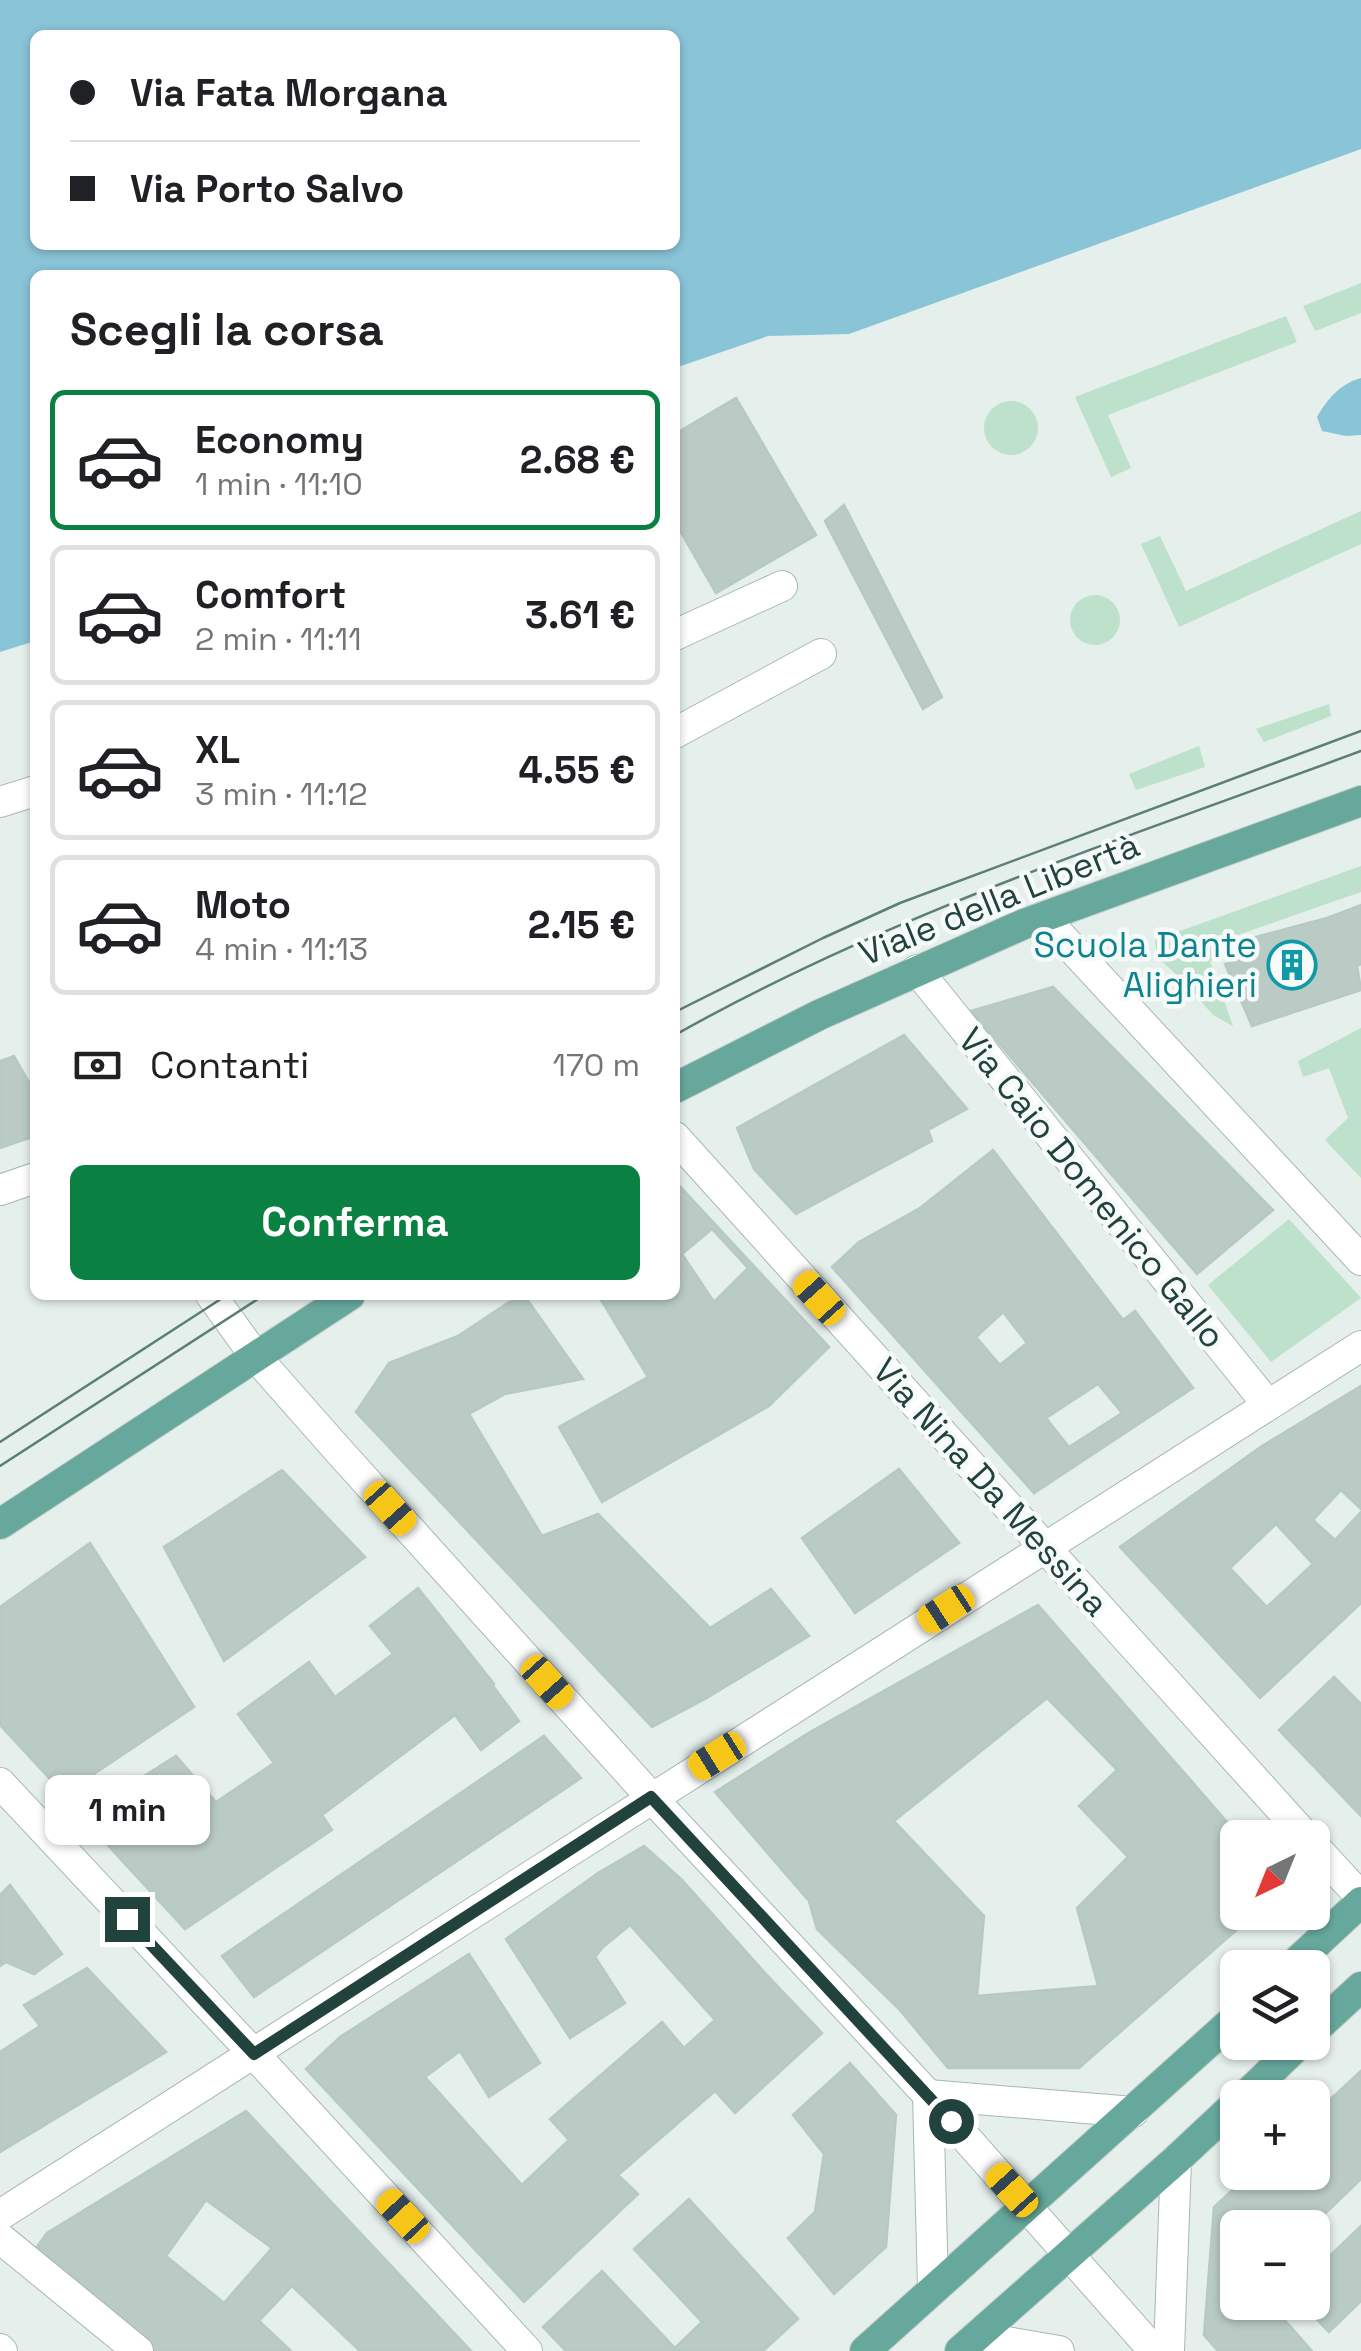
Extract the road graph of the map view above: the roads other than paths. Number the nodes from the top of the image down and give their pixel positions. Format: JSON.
{"nodes":[{"id":1,"x":782,"y":586,"type":"dead end"},
{"id":2,"x":680,"y":634,"type":"edge"},
{"id":3,"x":820,"y":654,"type":"dead end"},
{"id":4,"x":680,"y":730,"type":"edge"},
{"id":5,"x":30,"y":793,"type":"edge"},
{"id":6,"x":1361,"y":801,"type":"edge"},
{"id":7,"x":0,"y":802,"type":"edge"},
{"id":8,"x":1043,"y":918,"type":"junction"},
{"id":9,"x":917,"y":970,"type":"junction"},
{"id":10,"x":680,"y":1085,"type":"edge"},
{"id":11,"x":680,"y":1144,"type":"edge"},
{"id":12,"x":30,"y":1180,"type":"edge"},
{"id":13,"x":0,"y":1190,"type":"edge"},
{"id":14,"x":1361,"y":1260,"type":"edge"},
{"id":15,"x":215,"y":1300,"type":"edge"},
{"id":16,"x":342,"y":1300,"type":"edge"},
{"id":17,"x":1361,"y":1346,"type":"edge"},
{"id":18,"x":255,"y":1356,"type":"junction"},
{"id":19,"x":1268,"y":1404,"type":"junction"},
{"id":20,"x":0,"y":1524,"type":"edge"},
{"id":21,"x":1045,"y":1546,"type":"junction"},
{"id":22,"x":0,"y":1783,"type":"edge"},
{"id":23,"x":651,"y":1797,"type":"junction"},
{"id":24,"x":1291,"y":1820,"type":"edge"},
{"id":25,"x":1330,"y":1865,"type":"edge"},
{"id":26,"x":1361,"y":1900,"type":"edge"},
{"id":27,"x":1309,"y":1950,"type":"edge"},
{"id":28,"x":1361,"y":1987,"type":"edge"},
{"id":29,"x":1330,"y":2015,"type":"edge"},
{"id":30,"x":1220,"y":2033,"type":"edge"},
{"id":31,"x":254,"y":2054,"type":"junction"},
{"id":32,"x":1283,"y":2060,"type":"edge"},
{"id":33,"x":1261,"y":2080,"type":"edge"},
{"id":34,"x":928,"y":2095,"type":"junction"},
{"id":35,"x":1134,"y":2112,"type":"junction"},
{"id":36,"x":1220,"y":2119,"type":"edge"},
{"id":37,"x":1176,"y":2160,"type":"junction"},
{"id":38,"x":1026,"y":2206,"type":"junction"},
{"id":39,"x":0,"y":2215,"type":"edge"},
{"id":40,"x":0,"y":2238,"type":"edge"},
{"id":41,"x":1069,"y":2255,"type":"junction"},
{"id":42,"x":933,"y":2288,"type":"junction"},
{"id":43,"x":968,"y":2344,"type":"edge"},
{"id":44,"x":138,"y":2351,"type":"edge"},
{"id":45,"x":527,"y":2351,"type":"edge"},
{"id":46,"x":865,"y":2351,"type":"edge"},
{"id":47,"x":1059,"y":2351,"type":"edge"},
{"id":48,"x":1154,"y":2351,"type":"edge"},
{"id":49,"x":1168,"y":2351,"type":"edge"}],
"edges":[{"from":1,"to":2,"type":"street"},
{"from":3,"to":4,"type":"street"},
{"from":5,"to":7,"type":"street"},
{"from":6,"to":8,"type":"main road","name":"Viale della Libertà"},
{"from":8,"to":9,"type":"main road","name":"Viale della Libertà"},
{"from":8,"to":14,"type":"street"},
{"from":9,"to":10,"type":"main road","name":"Viale della Libertà"},
{"from":9,"to":19,"type":"street","name":"Via Caio Domenico Gallo"},
{"from":11,"to":21,"type":"street","name":"Via Nina Da Messina"},
{"from":12,"to":13,"type":"street"},
{"from":15,"to":18,"type":"street"},
{"from":16,"to":18,"type":"main road"},
{"from":17,"to":19,"type":"street"},
{"from":18,"to":20,"type":"main road"},
{"from":18,"to":23,"type":"street"},
{"from":19,"to":21,"type":"street"},
{"from":21,"to":23,"type":"street"},
{"from":21,"to":24,"type":"street","name":"Via Nina Da Messina"},
{"from":22,"to":31,"type":"street"},
{"from":23,"to":31,"type":"street"},
{"from":23,"to":34,"type":"street"},
{"from":25,"to":26,"type":"street"},
{"from":26,"to":27,"type":"main road"},
{"from":28,"to":29,"type":"main road"},
{"from":30,"to":35,"type":"main road"},
{"from":31,"to":39,"type":"street"},
{"from":31,"to":45,"type":"street"},
{"from":32,"to":33,"type":"main road"},
{"from":34,"to":35,"type":"street"},
{"from":34,"to":38,"type":"street"},
{"from":34,"to":42,"type":"street"},
{"from":35,"to":38,"type":"main road"},
{"from":36,"to":37,"type":"main road"},
{"from":37,"to":41,"type":"main road"},
{"from":37,"to":49,"type":"street"},
{"from":38,"to":41,"type":"street"},
{"from":38,"to":42,"type":"main road"},
{"from":40,"to":44,"type":"street"},
{"from":41,"to":43,"type":"main road"},
{"from":41,"to":48,"type":"street"},
{"from":42,"to":46,"type":"main road"},
{"from":43,"to":47,"type":"street"}]}
